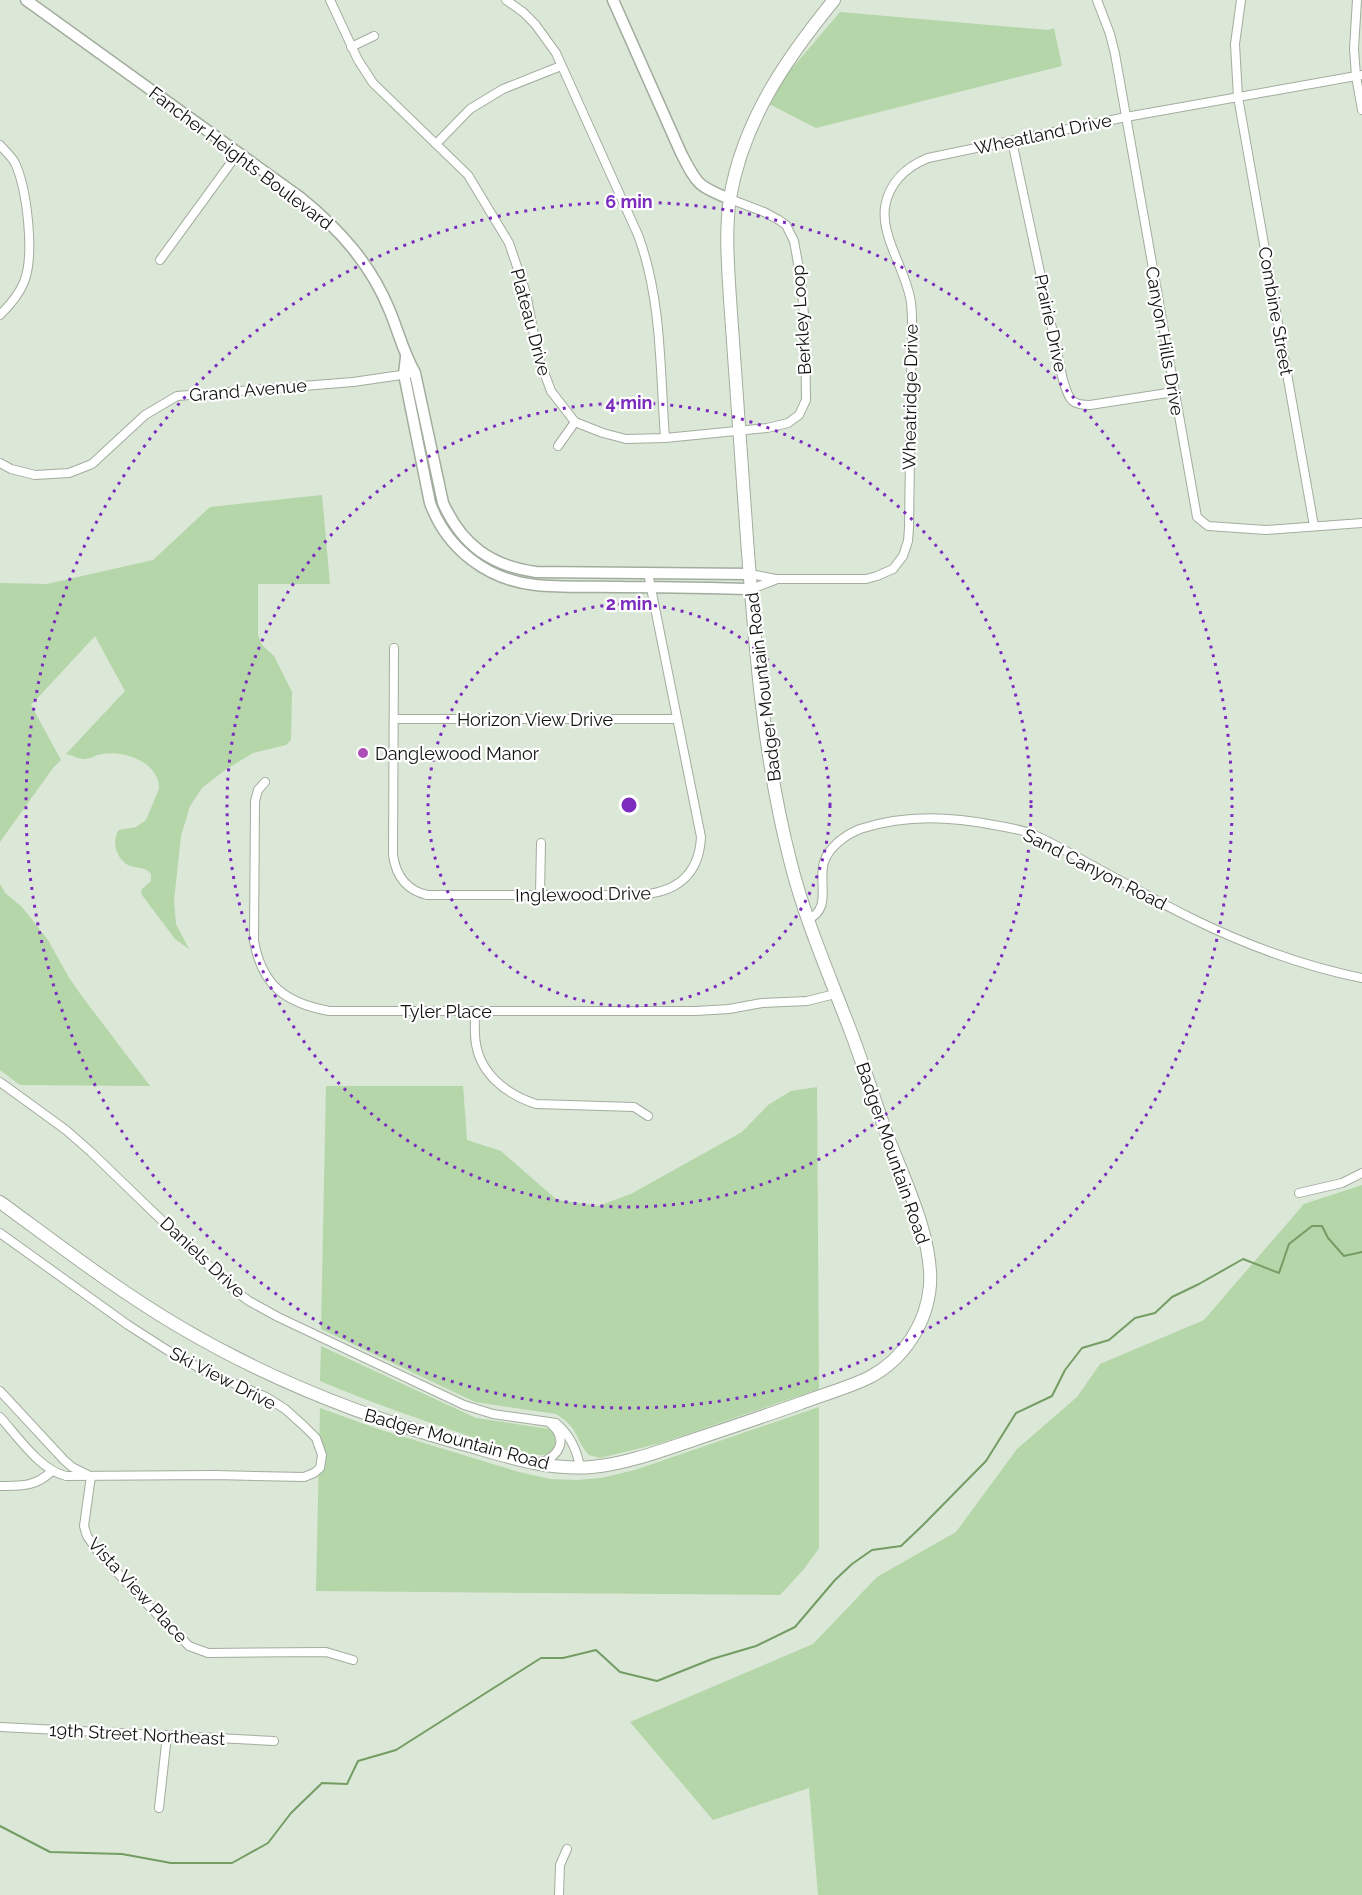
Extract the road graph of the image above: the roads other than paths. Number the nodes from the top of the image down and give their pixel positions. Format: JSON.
{"nodes":[{"id":1,"x":26,"y":0,"type":"edge"},
{"id":2,"x":330,"y":0,"type":"edge"},
{"id":3,"x":506,"y":0,"type":"edge"},
{"id":4,"x":613,"y":0,"type":"edge"},
{"id":5,"x":834,"y":0,"type":"edge"},
{"id":6,"x":1097,"y":0,"type":"edge"},
{"id":7,"x":1241,"y":0,"type":"edge"},
{"id":8,"x":1358,"y":0,"type":"edge"},
{"id":9,"x":374,"y":36,"type":"dead end"},
{"id":10,"x":351,"y":47,"type":"junction"},
{"id":11,"x":561,"y":66,"type":"junction"},
{"id":12,"x":1359,"y":76,"type":"edge"},
{"id":13,"x":1238,"y":97,"type":"junction"},
{"id":14,"x":1362,"y":110,"type":"edge"},
{"id":15,"x":1126,"y":117,"type":"junction"},
{"id":16,"x":1012,"y":141,"type":"junction"},
{"id":17,"x":436,"y":144,"type":"junction"},
{"id":18,"x":0,"y":146,"type":"edge"},
{"id":19,"x":961,"y":152,"type":"joint"},
{"id":20,"x":238,"y":153,"type":"junction"},
{"id":21,"x":730,"y":199,"type":"junction"},
{"id":22,"x":160,"y":260,"type":"dead end"},
{"id":23,"x":0,"y":315,"type":"edge"},
{"id":24,"x":409,"y":374,"type":"junction"},
{"id":25,"x":1174,"y":392,"type":"junction"},
{"id":26,"x":575,"y":422,"type":"junction"},
{"id":27,"x":740,"y":431,"type":"junction"},
{"id":28,"x":665,"y":438,"type":"junction"},
{"id":29,"x":558,"y":446,"type":"dead end"},
{"id":30,"x":0,"y":463,"type":"edge"},
{"id":31,"x":1362,"y":523,"type":"edge"},
{"id":32,"x":1314,"y":526,"type":"junction"},
{"id":33,"x":648,"y":573,"type":"junction"},
{"id":34,"x":750,"y":574,"type":"junction"},
{"id":35,"x":776,"y":579,"type":"junction"},
{"id":36,"x":651,"y":587,"type":"junction"},
{"id":37,"x":751,"y":589,"type":"junction"},
{"id":38,"x":394,"y":648,"type":"dead end"},
{"id":39,"x":394,"y":718,"type":"junction"},
{"id":40,"x":676,"y":719,"type":"junction"},
{"id":41,"x":265,"y":782,"type":"dead end"},
{"id":42,"x":541,"y":843,"type":"dead end"},
{"id":43,"x":540,"y":895,"type":"junction"},
{"id":44,"x":808,"y":919,"type":"junction"},
{"id":45,"x":1362,"y":978,"type":"edge"},
{"id":46,"x":835,"y":994,"type":"junction"},
{"id":47,"x":475,"y":1011,"type":"junction"},
{"id":48,"x":0,"y":1082,"type":"edge"},
{"id":49,"x":648,"y":1116,"type":"dead end"},
{"id":50,"x":1362,"y":1173,"type":"edge"},
{"id":51,"x":1299,"y":1193,"type":"dead end"},
{"id":52,"x":0,"y":1202,"type":"edge"},
{"id":53,"x":0,"y":1233,"type":"edge"},
{"id":54,"x":0,"y":1391,"type":"edge"},
{"id":55,"x":0,"y":1417,"type":"edge"},
{"id":56,"x":536,"y":1420,"type":"junction"},
{"id":57,"x":538,"y":1464,"type":"junction"},
{"id":58,"x":580,"y":1467,"type":"junction"},
{"id":59,"x":52,"y":1471,"type":"junction"},
{"id":60,"x":91,"y":1476,"type":"junction"},
{"id":61,"x":0,"y":1486,"type":"edge"},
{"id":62,"x":353,"y":1660,"type":"dead end"},
{"id":63,"x":0,"y":1727,"type":"edge"},
{"id":64,"x":167,"y":1735,"type":"junction"},
{"id":65,"x":274,"y":1741,"type":"dead end"},
{"id":66,"x":159,"y":1808,"type":"dead end"},
{"id":67,"x":567,"y":1849,"type":"dead end"},
{"id":68,"x":559,"y":1895,"type":"edge"}],
"edges":[{"from":1,"to":20,"type":"street","name":"Fancher Heights Boulevard"},
{"from":2,"to":10,"type":"street","name":"Plateau Drive"},
{"from":3,"to":11,"type":"street"},
{"from":4,"to":21,"type":"street"},
{"from":5,"to":21,"type":"main road","name":"Badger Mountain Road"},
{"from":6,"to":15,"type":"street","name":"Canyon Hills Drive"},
{"from":7,"to":13,"type":"street","name":"Combine Street"},
{"from":8,"to":12,"type":"street"},
{"from":9,"to":10,"type":"street"},
{"from":10,"to":17,"type":"street","name":"Plateau Drive"},
{"from":11,"to":17,"type":"street"},
{"from":11,"to":28,"type":"street"},
{"from":12,"to":13,"type":"street"},
{"from":12,"to":14,"type":"street"},
{"from":13,"to":15,"type":"street"},
{"from":13,"to":32,"type":"street","name":"Combine Street"},
{"from":15,"to":16,"type":"street","name":"Wheatland Drive"},
{"from":15,"to":25,"type":"street","name":"Canyon Hills Drive"},
{"from":16,"to":19,"type":"street","name":"Wheatland Drive"},
{"from":16,"to":25,"type":"street","name":"Prairie Drive"},
{"from":17,"to":26,"type":"street","name":"Plateau Drive"},
{"from":18,"to":23,"type":"street"},
{"from":19,"to":35,"type":"street","name":"Wheatridge Drive"},
{"from":20,"to":22,"type":"street"},
{"from":20,"to":24,"type":"street","name":"Fancher Heights Boulevard"},
{"from":21,"to":27,"type":"main road","name":"Badger Mountain Road"},
{"from":21,"to":27,"type":"street","name":"Berkley Loop"},
{"from":24,"to":30,"type":"street","name":"Grand Avenue"},
{"from":24,"to":33,"type":"street","name":"Fancher Heights Boulevard"},
{"from":24,"to":36,"type":"street","name":"Fancher Heights Boulevard"},
{"from":25,"to":32,"type":"street","name":"Canyon Hills Drive"},
{"from":26,"to":28,"type":"street"},
{"from":26,"to":29,"type":"street"},
{"from":27,"to":28,"type":"street"},
{"from":27,"to":34,"type":"main road","name":"Badger Mountain Road"},
{"from":31,"to":32,"type":"street","name":"Canyon Hills Drive"},
{"from":33,"to":34,"type":"street","name":"Fancher Heights Boulevard"},
{"from":33,"to":36,"type":"street","name":"Inglewood Drive"},
{"from":34,"to":35,"type":"street","name":"Wheatridge Drive"},
{"from":34,"to":37,"type":"main road","name":"Badger Mountain Road"},
{"from":35,"to":37,"type":"street","name":"Wheatridge Drive"},
{"from":36,"to":37,"type":"street","name":"Fancher Heights Boulevard"},
{"from":36,"to":40,"type":"street","name":"Inglewood Drive"},
{"from":37,"to":44,"type":"main road","name":"Badger Mountain Road"},
{"from":38,"to":39,"type":"street","name":"Inglewood Drive"},
{"from":39,"to":40,"type":"street","name":"Horizon View Drive"},
{"from":39,"to":43,"type":"street","name":"Inglewood Drive"},
{"from":40,"to":43,"type":"street","name":"Inglewood Drive"},
{"from":41,"to":47,"type":"street","name":"Tyler Place"},
{"from":42,"to":43,"type":"street"},
{"from":44,"to":45,"type":"street","name":"Sand Canyon Road"},
{"from":44,"to":46,"type":"main road","name":"Badger Mountain Road"},
{"from":46,"to":47,"type":"street","name":"Tyler Place"},
{"from":46,"to":58,"type":"main road","name":"Badger Mountain Road"},
{"from":47,"to":49,"type":"street"},
{"from":48,"to":56,"type":"street","name":"Daniels Drive"},
{"from":50,"to":51,"type":"street"},
{"from":52,"to":57,"type":"main road","name":"Badger Mountain Road"},
{"from":53,"to":60,"type":"street","name":"Ski View Drive"},
{"from":54,"to":60,"type":"street"},
{"from":55,"to":59,"type":"street"},
{"from":56,"to":57,"type":"street","name":"Daniels Drive"},
{"from":56,"to":58,"type":"street","name":"Daniels Drive"},
{"from":57,"to":58,"type":"main road","name":"Badger Mountain Road"},
{"from":59,"to":60,"type":"street"},
{"from":59,"to":61,"type":"street"},
{"from":60,"to":62,"type":"street","name":"Vista View Place"},
{"from":63,"to":64,"type":"street","name":"19th Street Northeast"},
{"from":64,"to":65,"type":"street","name":"19th Street Northeast"},
{"from":64,"to":66,"type":"street"},
{"from":67,"to":68,"type":"street"}]}
